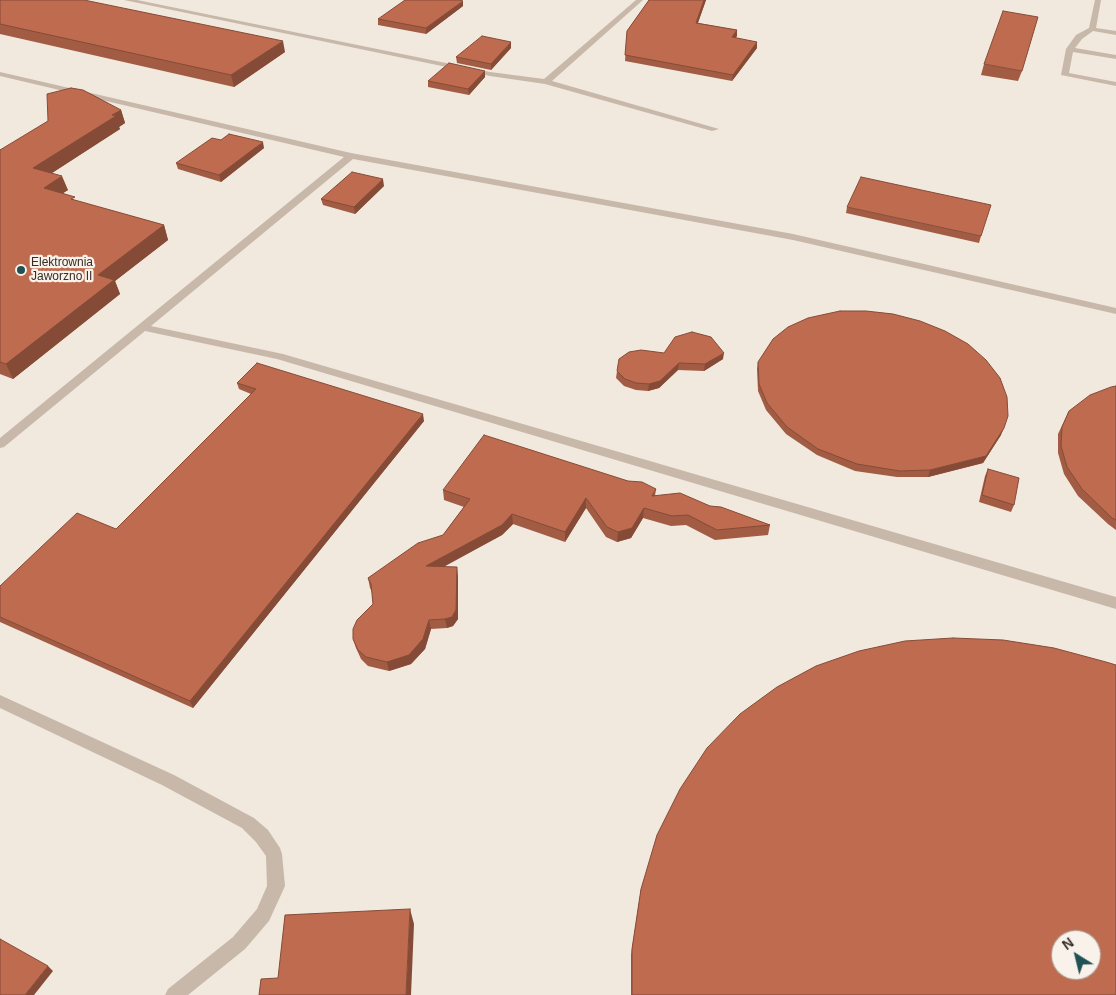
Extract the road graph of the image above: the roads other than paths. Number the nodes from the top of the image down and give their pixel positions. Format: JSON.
{"nodes":[{"id":1,"x":127,"y":0,"type":"edge"},
{"id":2,"x":640,"y":0,"type":"edge"},
{"id":3,"x":1098,"y":0,"type":"edge"},
{"id":4,"x":1092,"y":29,"type":"junction"},
{"id":5,"x":1116,"y":33,"type":"edge"},
{"id":6,"x":1070,"y":49,"type":"junction"},
{"id":7,"x":1116,"y":57,"type":"edge"},
{"id":8,"x":0,"y":74,"type":"edge"},
{"id":9,"x":546,"y":82,"type":"junction"},
{"id":10,"x":1116,"y":84,"type":"edge"},
{"id":11,"x":716,"y":129,"type":"dead end"},
{"id":12,"x":351,"y":156,"type":"junction"},
{"id":13,"x":1116,"y":311,"type":"edge"},
{"id":14,"x":142,"y":327,"type":"junction"},
{"id":15,"x":0,"y":444,"type":"edge"},
{"id":16,"x":1116,"y":603,"type":"edge"},
{"id":17,"x":0,"y":701,"type":"edge"},
{"id":18,"x":174,"y":995,"type":"edge"}],
"edges":[{"from":1,"to":9,"type":"lane"},
{"from":2,"to":9,"type":"lane"},
{"from":3,"to":4,"type":"lane"},
{"from":4,"to":5,"type":"lane"},
{"from":4,"to":6,"type":"lane"},
{"from":6,"to":7,"type":"lane"},
{"from":6,"to":10,"type":"lane"},
{"from":8,"to":12,"type":"lane"},
{"from":9,"to":11,"type":"lane"},
{"from":12,"to":13,"type":"lane"},
{"from":12,"to":14,"type":"lane"},
{"from":14,"to":15,"type":"lane"},
{"from":14,"to":16,"type":"lane"},
{"from":17,"to":18,"type":"lane"}]}
